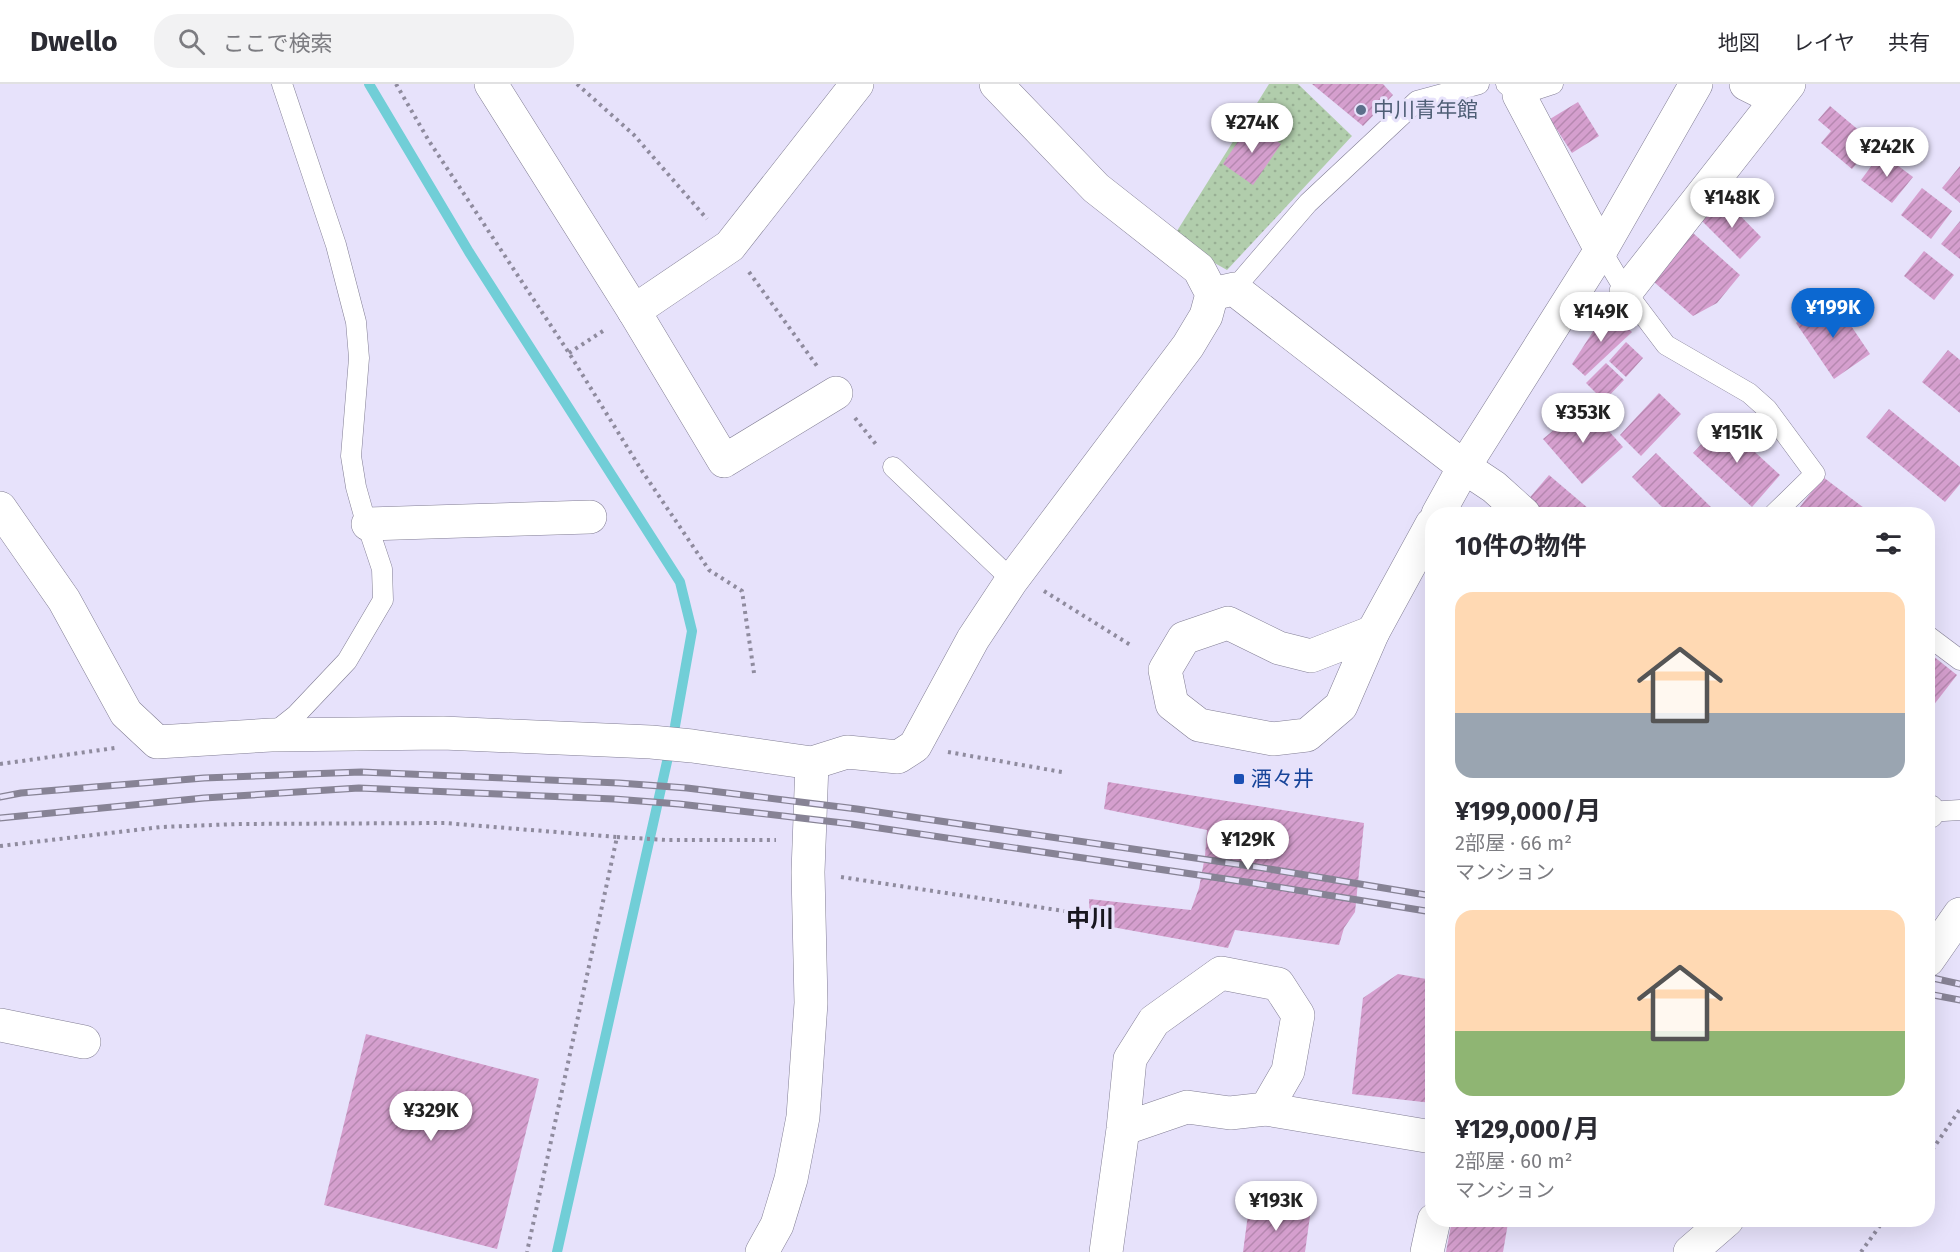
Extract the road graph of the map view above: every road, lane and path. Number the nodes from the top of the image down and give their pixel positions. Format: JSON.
{"nodes":[{"id":1,"x":282,"y":84,"type":"edge"},
{"id":2,"x":396,"y":84,"type":"edge"},
{"id":3,"x":491,"y":84,"type":"edge"},
{"id":4,"x":577,"y":84,"type":"edge"},
{"id":5,"x":857,"y":84,"type":"edge"},
{"id":6,"x":998,"y":84,"type":"edge"},
{"id":7,"x":1479,"y":84,"type":"edge"},
{"id":8,"x":1553,"y":84,"type":"edge"},
{"id":9,"x":1696,"y":84,"type":"edge"},
{"id":10,"x":1746,"y":84,"type":"edge"},
{"id":11,"x":1513,"y":89,"type":"edge"},
{"id":12,"x":1782,"y":91,"type":"edge"},
{"id":13,"x":730,"y":246,"type":"junction"},
{"id":14,"x":1601,"y":250,"type":"junction"},
{"id":15,"x":1223,"y":292,"type":"junction"},
{"id":16,"x":1626,"y":292,"type":"junction"},
{"id":17,"x":634,"y":311,"type":"junction"},
{"id":18,"x":569,"y":353,"type":"junction"},
{"id":19,"x":836,"y":393,"type":"junction"},
{"id":20,"x":893,"y":467,"type":"joint"},
{"id":21,"x":1464,"y":467,"type":"junction"},
{"id":22,"x":1442,"y":507,"type":"edge"},
{"id":23,"x":1516,"y":507,"type":"edge"},
{"id":24,"x":1781,"y":507,"type":"edge"},
{"id":25,"x":0,"y":508,"type":"edge"},
{"id":26,"x":590,"y":518,"type":"dead end"},
{"id":27,"x":368,"y":524,"type":"junction"},
{"id":28,"x":1425,"y":537,"type":"edge"},
{"id":29,"x":1015,"y":577,"type":"junction"},
{"id":30,"x":1372,"y":632,"type":"junction"},
{"id":31,"x":1935,"y":641,"type":"edge"},
{"id":32,"x":1132,"y":646,"type":"dead end"},
{"id":33,"x":1960,"y":660,"type":"edge"},
{"id":34,"x":754,"y":673,"type":"dead end"},
{"id":35,"x":271,"y":735,"type":"junction"},
{"id":36,"x":157,"y":742,"type":"junction"},
{"id":37,"x":915,"y":746,"type":"junction"},
{"id":38,"x":812,"y":763,"type":"junction"},
{"id":39,"x":0,"y":764,"type":"edge"},
{"id":40,"x":1062,"y":772,"type":"dead end"},
{"id":41,"x":1960,"y":810,"type":"edge"},
{"id":42,"x":1935,"y":812,"type":"edge"},
{"id":43,"x":617,"y":837,"type":"junction"},
{"id":44,"x":810,"y":839,"type":"junction"},
{"id":45,"x":0,"y":846,"type":"edge"},
{"id":46,"x":808,"y":872,"type":"junction"},
{"id":47,"x":1064,"y":911,"type":"dead end"},
{"id":48,"x":0,"y":1025,"type":"edge"},
{"id":49,"x":84,"y":1042,"type":"dead end"},
{"id":50,"x":1266,"y":1109,"type":"junction"},
{"id":51,"x":1960,"y":1109,"type":"edge"},
{"id":52,"x":1123,"y":1128,"type":"junction"},
{"id":53,"x":1425,"y":1136,"type":"edge"},
{"id":54,"x":1935,"y":1146,"type":"edge"},
{"id":55,"x":1432,"y":1227,"type":"edge"},
{"id":56,"x":1719,"y":1227,"type":"edge"},
{"id":57,"x":1879,"y":1227,"type":"edge"},
{"id":58,"x":527,"y":1252,"type":"edge"},
{"id":59,"x":762,"y":1252,"type":"edge"},
{"id":60,"x":1106,"y":1252,"type":"edge"},
{"id":61,"x":1427,"y":1252,"type":"edge"},
{"id":62,"x":1690,"y":1252,"type":"edge"},
{"id":63,"x":1861,"y":1252,"type":"edge"}],
"edges":[{"from":1,"to":27,"type":"lane"},
{"from":2,"to":18,"type":"path"},
{"from":3,"to":17,"type":"street"},
{"from":4,"to":13,"type":"path"},
{"from":5,"to":13,"type":"street"},
{"from":6,"to":15,"type":"street"},
{"from":7,"to":15,"type":"lane"},
{"from":8,"to":11,"type":"lane"},
{"from":9,"to":14,"type":"street"},
{"from":10,"to":12,"type":"street"},
{"from":11,"to":14,"type":"street"},
{"from":12,"to":16,"type":"street"},
{"from":13,"to":17,"type":"street"},
{"from":13,"to":19,"type":"path"},
{"from":14,"to":16,"type":"lane"},
{"from":14,"to":21,"type":"street"},
{"from":15,"to":21,"type":"street"},
{"from":15,"to":29,"type":"street"},
{"from":16,"to":24,"type":"lane"},
{"from":17,"to":18,"type":"path"},
{"from":17,"to":19,"type":"street"},
{"from":18,"to":34,"type":"path"},
{"from":19,"to":20,"type":"path"},
{"from":20,"to":29,"type":"lane"},
{"from":21,"to":22,"type":"street"},
{"from":21,"to":23,"type":"street"},
{"from":25,"to":36,"type":"street"},
{"from":26,"to":27,"type":"street"},
{"from":27,"to":35,"type":"lane"},
{"from":28,"to":30,"type":"street"},
{"from":29,"to":32,"type":"path"},
{"from":29,"to":37,"type":"street"},
{"from":30,"to":30,"type":"street"},
{"from":31,"to":33,"type":"lane"},
{"from":35,"to":36,"type":"street"},
{"from":35,"to":38,"type":"street"},
{"from":36,"to":39,"type":"path"},
{"from":37,"to":38,"type":"street"},
{"from":37,"to":40,"type":"path"},
{"from":38,"to":44,"type":"street"},
{"from":41,"to":42,"type":"lane"},
{"from":43,"to":44,"type":"path"},
{"from":43,"to":45,"type":"path"},
{"from":43,"to":58,"type":"path"},
{"from":44,"to":46,"type":"street"},
{"from":46,"to":47,"type":"path"},
{"from":46,"to":59,"type":"street"},
{"from":48,"to":49,"type":"street"},
{"from":50,"to":52,"type":"street"},
{"from":50,"to":52,"type":"street"},
{"from":50,"to":53,"type":"street"},
{"from":51,"to":54,"type":"path"},
{"from":52,"to":60,"type":"street"},
{"from":55,"to":61,"type":"street"},
{"from":56,"to":62,"type":"street"},
{"from":57,"to":63,"type":"path"}]}
